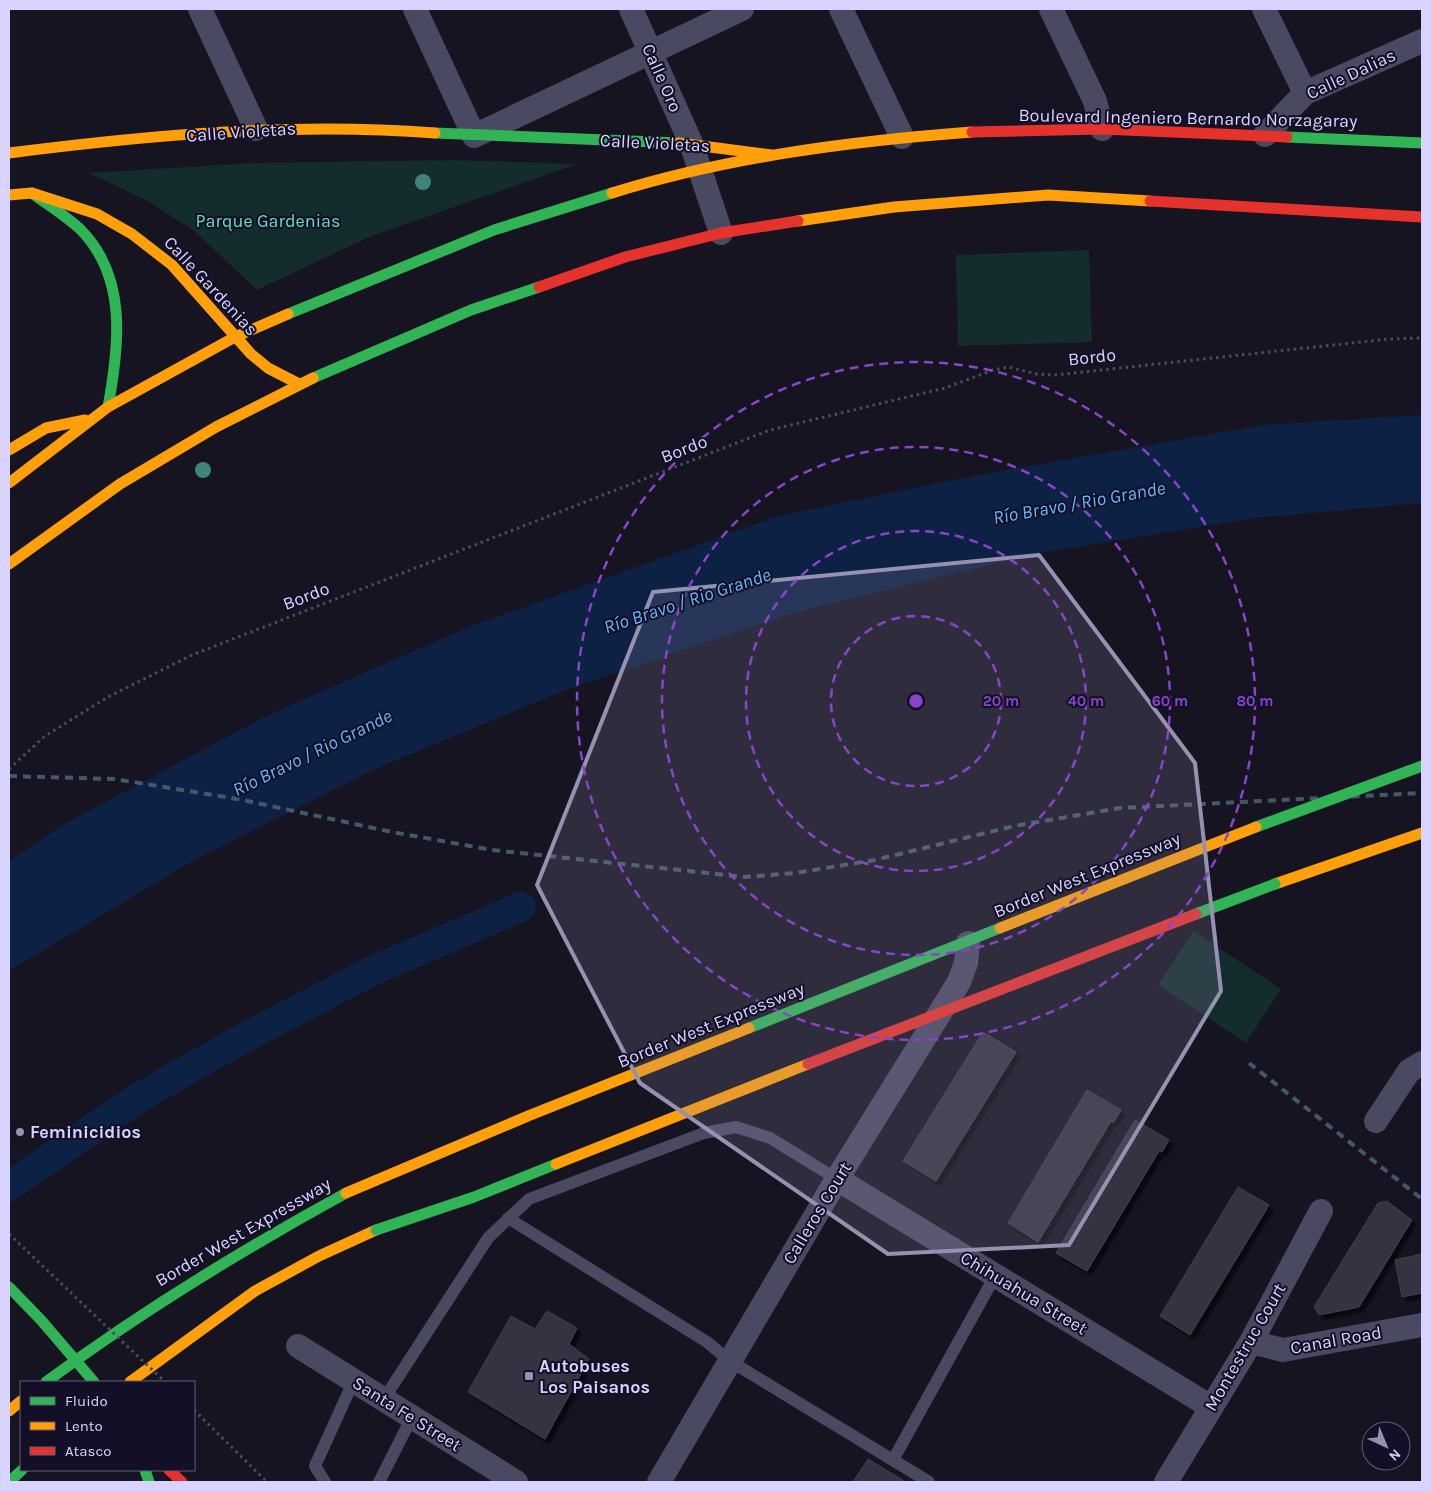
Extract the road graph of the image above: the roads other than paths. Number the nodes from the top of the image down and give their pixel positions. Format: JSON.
{"nodes":[{"id":1,"x":200,"y":9,"type":"edge"},
{"id":2,"x":415,"y":9,"type":"edge"},
{"id":3,"x":631,"y":9,"type":"edge"},
{"id":4,"x":742,"y":9,"type":"edge"},
{"id":5,"x":841,"y":9,"type":"edge"},
{"id":6,"x":1051,"y":9,"type":"edge"},
{"id":7,"x":1264,"y":9,"type":"edge"},
{"id":8,"x":1422,"y":41,"type":"edge"},
{"id":9,"x":652,"y":52,"type":"junction"},
{"id":10,"x":1305,"y":93,"type":"junction"},
{"id":11,"x":256,"y":129,"type":"junction"},
{"id":12,"x":1102,"y":129,"type":"junction"},
{"id":13,"x":474,"y":136,"type":"junction"},
{"id":14,"x":1265,"y":136,"type":"junction"},
{"id":15,"x":902,"y":137,"type":"junction"},
{"id":16,"x":691,"y":143,"type":"junction"},
{"id":17,"x":1422,"y":143,"type":"edge"},
{"id":18,"x":9,"y":153,"type":"edge"},
{"id":19,"x":775,"y":156,"type":"junction"},
{"id":20,"x":700,"y":171,"type":"junction"},
{"id":21,"x":32,"y":193,"type":"junction"},
{"id":22,"x":9,"y":195,"type":"edge"},
{"id":23,"x":1422,"y":217,"type":"edge"},
{"id":24,"x":721,"y":233,"type":"junction"},
{"id":25,"x":235,"y":337,"type":"junction"},
{"id":26,"x":299,"y":384,"type":"junction"},
{"id":27,"x":108,"y":407,"type":"junction"},
{"id":28,"x":91,"y":418,"type":"junction"},
{"id":29,"x":9,"y":450,"type":"edge"},
{"id":30,"x":9,"y":484,"type":"edge"},
{"id":31,"x":9,"y":564,"type":"edge"},
{"id":32,"x":1422,"y":766,"type":"edge"},
{"id":33,"x":1422,"y":833,"type":"edge"},
{"id":34,"x":968,"y":943,"type":"dead end"},
{"id":35,"x":1422,"y":1063,"type":"edge"},
{"id":36,"x":1376,"y":1121,"type":"dead end"},
{"id":37,"x":837,"y":1179,"type":"junction"},
{"id":38,"x":1321,"y":1211,"type":"dead end"},
{"id":39,"x":508,"y":1218,"type":"junction"},
{"id":40,"x":996,"y":1276,"type":"junction"},
{"id":41,"x":9,"y":1287,"type":"edge"},
{"id":42,"x":1422,"y":1325,"type":"edge"},
{"id":43,"x":1251,"y":1342,"type":"junction"},
{"id":44,"x":298,"y":1346,"type":"dead end"},
{"id":45,"x":730,"y":1361,"type":"junction"},
{"id":46,"x":354,"y":1380,"type":"junction"},
{"id":47,"x":47,"y":1381,"type":"edge"},
{"id":48,"x":93,"y":1381,"type":"edge"},
{"id":49,"x":131,"y":1381,"type":"edge"},
{"id":50,"x":384,"y":1399,"type":"junction"},
{"id":51,"x":20,"y":1402,"type":"edge"},
{"id":52,"x":1211,"y":1407,"type":"junction"},
{"id":53,"x":9,"y":1411,"type":"edge"},
{"id":54,"x":412,"y":1417,"type":"junction"},
{"id":55,"x":893,"y":1460,"type":"junction"},
{"id":56,"x":21,"y":1471,"type":"edge"},
{"id":57,"x":170,"y":1471,"type":"edge"},
{"id":58,"x":9,"y":1482,"type":"edge"},
{"id":59,"x":182,"y":1482,"type":"edge"},
{"id":60,"x":325,"y":1482,"type":"edge"},
{"id":61,"x":379,"y":1482,"type":"edge"},
{"id":62,"x":516,"y":1482,"type":"edge"},
{"id":63,"x":659,"y":1482,"type":"edge"},
{"id":64,"x":929,"y":1482,"type":"edge"},
{"id":65,"x":1166,"y":1482,"type":"edge"}],
"edges":[{"from":1,"to":11,"type":"street"},
{"from":2,"to":13,"type":"street"},
{"from":3,"to":9,"type":"street","name":"Calle Oro"},
{"from":4,"to":9,"type":"street","name":"Calle Violetas"},
{"from":5,"to":15,"type":"street"},
{"from":6,"to":12,"type":"street"},
{"from":7,"to":10,"type":"street"},
{"from":8,"to":10,"type":"street","name":"Calle Dalias"},
{"from":9,"to":13,"type":"street","name":"Calle Violetas"},
{"from":9,"to":16,"type":"street","name":"Calle Oro"},
{"from":10,"to":14,"type":"street","name":"Calle Dalias"},
{"from":11,"to":13,"type":"main road","name":"Calle Violetas"},
{"from":11,"to":18,"type":"main road","name":"Calle Violetas"},
{"from":12,"to":14,"type":"main road","name":"Boulevard Ingeniero Bernardo Norzagaray"},
{"from":12,"to":15,"type":"main road","name":"Boulevard Ingeniero Bernardo Norzagaray"},
{"from":13,"to":16,"type":"main road","name":"Calle Violetas"},
{"from":14,"to":17,"type":"main road","name":"Boulevard Ingeniero Bernardo Norzagaray"},
{"from":15,"to":19,"type":"main road","name":"Boulevard Ingeniero Bernardo Norzagaray"},
{"from":16,"to":19,"type":"main road","name":"Calle Violetas"},
{"from":16,"to":20,"type":"street","name":"Calle Oro"},
{"from":19,"to":20,"type":"main road","name":"Boulevard Ingeniero Bernardo Norzagaray"},
{"from":20,"to":24,"type":"street","name":"Calle Oro"},
{"from":20,"to":25,"type":"main road","name":"Boulevard Ingeniero Bernardo Norzagaray"},
{"from":21,"to":22,"type":"main road","name":"Calle Gardenias"},
{"from":21,"to":25,"type":"main road","name":"Calle Gardenias"},
{"from":21,"to":27,"type":"main road"},
{"from":23,"to":24,"type":"main road"},
{"from":24,"to":26,"type":"main road"},
{"from":25,"to":26,"type":"main road","name":"Calle Gardenias"},
{"from":25,"to":27,"type":"main road","name":"Boulevard Ingeniero Bernardo Norzagaray"},
{"from":26,"to":31,"type":"main road"},
{"from":27,"to":28,"type":"main road","name":"Boulevard Ingeniero Bernardo Norzagaray"},
{"from":28,"to":29,"type":"main road"},
{"from":28,"to":30,"type":"main road"},
{"from":32,"to":47,"type":"main road","name":"Border West Expressway","bridge":true},
{"from":33,"to":49,"type":"main road","bridge":true},
{"from":34,"to":37,"type":"street","name":"Calleros Court"},
{"from":35,"to":36,"type":"street"},
{"from":37,"to":39,"type":"lane"},
{"from":37,"to":40,"type":"street","name":"Chihuahua Street"},
{"from":37,"to":45,"type":"street","name":"Calleros Court"},
{"from":38,"to":43,"type":"street","name":"Montestruc Court"},
{"from":39,"to":45,"type":"lane"},
{"from":39,"to":50,"type":"lane"},
{"from":40,"to":52,"type":"street","name":"Chihuahua Street"},
{"from":40,"to":55,"type":"lane"},
{"from":41,"to":48,"type":"main road","bridge":true},
{"from":42,"to":43,"type":"street","name":"Canal Road"},
{"from":43,"to":52,"type":"street","name":"Montestruc Court"},
{"from":44,"to":46,"type":"street","name":"Santa Fe Street"},
{"from":45,"to":55,"type":"lane"},
{"from":45,"to":63,"type":"street","name":"Calleros Court"},
{"from":46,"to":50,"type":"street","name":"Santa Fe Street"},
{"from":46,"to":60,"type":"lane"},
{"from":50,"to":54,"type":"street","name":"Santa Fe Street"},
{"from":51,"to":53,"type":"main road"},
{"from":52,"to":65,"type":"street","name":"Montestruc Court"},
{"from":54,"to":61,"type":"lane"},
{"from":54,"to":62,"type":"street","name":"Santa Fe Street"},
{"from":55,"to":64,"type":"lane"},
{"from":56,"to":58,"type":"main road"},
{"from":57,"to":59,"type":"main road"}]}
